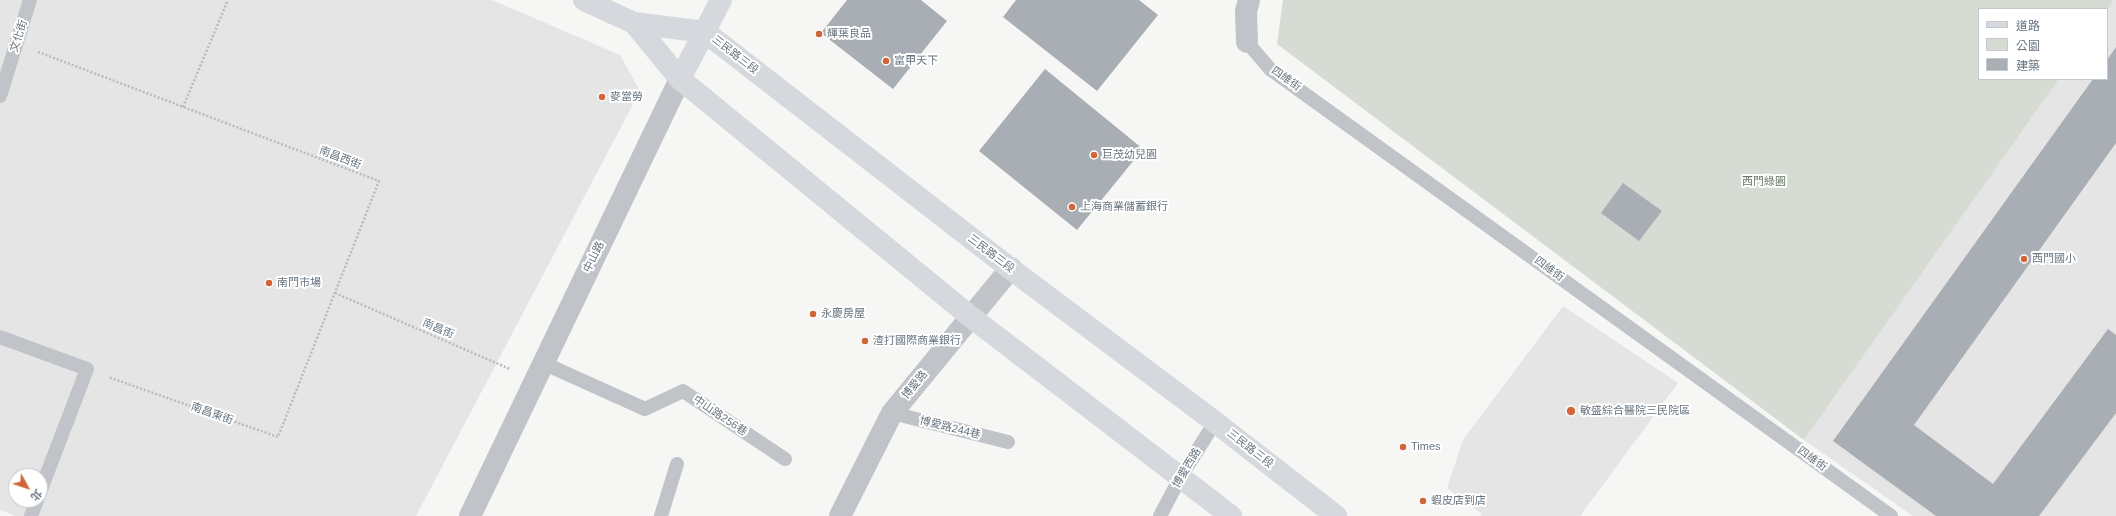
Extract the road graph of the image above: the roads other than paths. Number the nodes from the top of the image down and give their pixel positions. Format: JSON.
{"nodes":[{"id":1,"x":30,"y":0,"type":"edge"},
{"id":2,"x":584,"y":0,"type":"edge"},
{"id":3,"x":721,"y":0,"type":"edge"},
{"id":4,"x":1249,"y":0,"type":"edge"},
{"id":5,"x":634,"y":23,"type":"junction"},
{"id":6,"x":705,"y":32,"type":"junction"},
{"id":7,"x":1247,"y":42,"type":"joint"},
{"id":8,"x":680,"y":79,"type":"junction"},
{"id":9,"x":0,"y":96,"type":"edge"},
{"id":10,"x":1010,"y":268,"type":"junction"},
{"id":11,"x":971,"y":317,"type":"junction"},
{"id":12,"x":0,"y":337,"type":"edge"},
{"id":13,"x":539,"y":371,"type":"junction"},
{"id":14,"x":892,"y":413,"type":"junction"},
{"id":15,"x":1216,"y":422,"type":"junction"},
{"id":16,"x":1008,"y":442,"type":"dead end"},
{"id":17,"x":785,"y":459,"type":"dead end"},
{"id":18,"x":677,"y":464,"type":"dead end"},
{"id":19,"x":48,"y":471,"type":"edge"},
{"id":20,"x":1180,"y":478,"type":"junction"},
{"id":21,"x":470,"y":516,"type":"edge"},
{"id":22,"x":661,"y":516,"type":"edge"},
{"id":23,"x":840,"y":516,"type":"edge"},
{"id":24,"x":1160,"y":516,"type":"edge"},
{"id":25,"x":1231,"y":516,"type":"edge"},
{"id":26,"x":1336,"y":516,"type":"edge"},
{"id":27,"x":1891,"y":516,"type":"edge"}],
"edges":[{"from":1,"to":9,"type":"lane","name":"文化街"},
{"from":2,"to":5,"type":"main road","name":"三民路三段"},
{"from":3,"to":6,"type":"main road","name":"中山路"},
{"from":4,"to":7,"type":"street","name":"四維街"},
{"from":5,"to":6,"type":"main road","name":"三民路三段"},
{"from":5,"to":8,"type":"main road","name":"三民路三段"},
{"from":6,"to":8,"type":"main road","name":"中山路"},
{"from":6,"to":10,"type":"main road","name":"三民路三段"},
{"from":7,"to":27,"type":"lane","name":"四維街"},
{"from":8,"to":11,"type":"main road","name":"三民路三段"},
{"from":8,"to":13,"type":"street","name":"中山路"},
{"from":10,"to":11,"type":"street","name":"博愛路"},
{"from":10,"to":15,"type":"main road","name":"三民路三段"},
{"from":11,"to":14,"type":"street","name":"博愛路"},
{"from":11,"to":20,"type":"main road","name":"三民路三段"},
{"from":12,"to":19,"type":"lane"},
{"from":13,"to":17,"type":"lane","name":"中山路256巷"},
{"from":13,"to":21,"type":"street","name":"中山路"},
{"from":14,"to":16,"type":"lane","name":"博愛路244巷"},
{"from":14,"to":23,"type":"street","name":"博愛路"},
{"from":15,"to":20,"type":"lane","name":"博愛西路"},
{"from":15,"to":26,"type":"main road","name":"三民路三段"},
{"from":18,"to":22,"type":"lane"},
{"from":20,"to":24,"type":"lane","name":"博愛西路"},
{"from":20,"to":25,"type":"main road","name":"三民路三段"}]}
